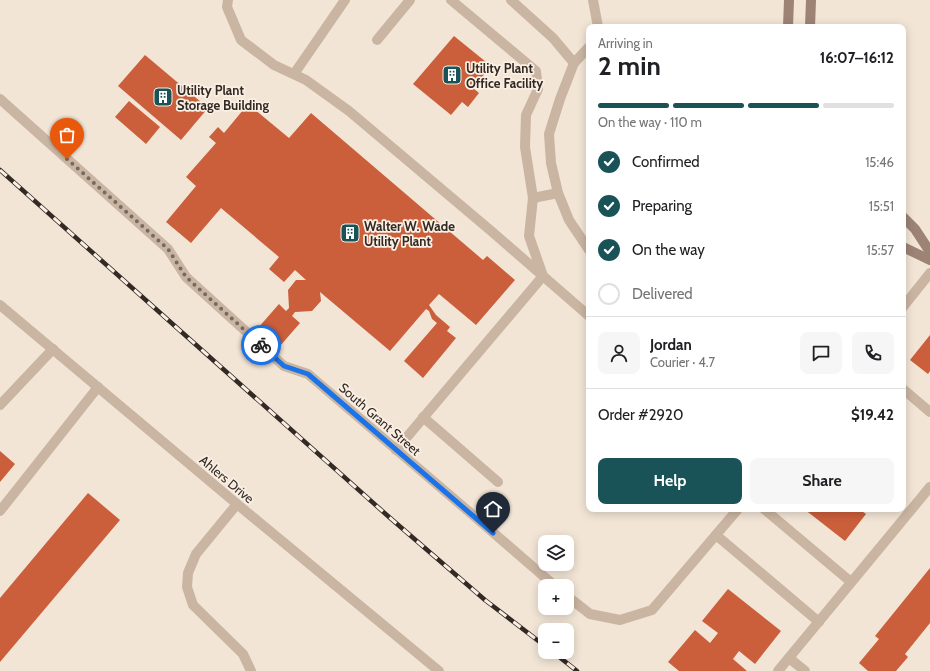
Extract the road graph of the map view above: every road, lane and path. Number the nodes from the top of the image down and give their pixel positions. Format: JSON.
{"nodes":[{"id":1,"x":228,"y":0,"type":"edge"},
{"id":2,"x":345,"y":0,"type":"edge"},
{"id":3,"x":410,"y":0,"type":"edge"},
{"id":4,"x":450,"y":0,"type":"edge"},
{"id":5,"x":511,"y":0,"type":"edge"},
{"id":6,"x":593,"y":0,"type":"edge"},
{"id":7,"x":789,"y":0,"type":"edge"},
{"id":8,"x":811,"y":0,"type":"edge"},
{"id":9,"x":597,"y":24,"type":"edge"},
{"id":10,"x":788,"y":24,"type":"edge"},
{"id":11,"x":810,"y":24,"type":"edge"},
{"id":12,"x":377,"y":40,"type":"dead end"},
{"id":13,"x":586,"y":50,"type":"edge"},
{"id":14,"x":574,"y":63,"type":"junction"},
{"id":15,"x":294,"y":74,"type":"junction"},
{"id":16,"x":0,"y":99,"type":"edge"},
{"id":17,"x":558,"y":193,"type":"junction"},
{"id":18,"x":534,"y":198,"type":"junction"},
{"id":19,"x":906,"y":221,"type":"edge"},
{"id":20,"x":586,"y":245,"type":"edge"},
{"id":21,"x":906,"y":248,"type":"edge"},
{"id":22,"x":930,"y":252,"type":"edge"},
{"id":23,"x":930,"y":260,"type":"edge"},
{"id":24,"x":930,"y":273,"type":"edge"},
{"id":25,"x":543,"y":276,"type":"junction"},
{"id":26,"x":906,"y":303,"type":"edge"},
{"id":27,"x":0,"y":305,"type":"edge"},
{"id":28,"x":586,"y":313,"type":"edge"},
{"id":29,"x":53,"y":349,"type":"junction"},
{"id":30,"x":98,"y":387,"type":"junction"},
{"id":31,"x":906,"y":392,"type":"edge"},
{"id":32,"x":0,"y":405,"type":"edge"},
{"id":33,"x":930,"y":412,"type":"edge"},
{"id":34,"x":423,"y":418,"type":"junction"},
{"id":35,"x":396,"y":450,"type":"junction"},
{"id":36,"x":498,"y":482,"type":"dead end"},
{"id":37,"x":930,"y":487,"type":"edge"},
{"id":38,"x":237,"y":504,"type":"junction"},
{"id":39,"x":0,"y":511,"type":"edge"},
{"id":40,"x":735,"y":512,"type":"edge"},
{"id":41,"x":768,"y":512,"type":"edge"},
{"id":42,"x":716,"y":535,"type":"junction"},
{"id":43,"x":547,"y":579,"type":"edge"},
{"id":44,"x":851,"y":582,"type":"junction"},
{"id":45,"x":574,"y":601,"type":"edge"},
{"id":46,"x":819,"y":622,"type":"junction"},
{"id":47,"x":789,"y":658,"type":"junction"},
{"id":48,"x":251,"y":671,"type":"edge"},
{"id":49,"x":439,"y":671,"type":"edge"},
{"id":50,"x":778,"y":671,"type":"edge"},
{"id":51,"x":805,"y":671,"type":"edge"}],
"edges":[{"from":1,"to":15,"type":"street"},
{"from":2,"to":15,"type":"street"},
{"from":3,"to":12,"type":"street"},
{"from":4,"to":18,"type":"street"},
{"from":5,"to":14,"type":"street"},
{"from":6,"to":9,"type":"street"},
{"from":7,"to":10,"type":"main road"},
{"from":8,"to":11,"type":"main road"},
{"from":13,"to":14,"type":"street"},
{"from":14,"to":17,"type":"street"},
{"from":15,"to":25,"type":"street"},
{"from":16,"to":35,"type":"street","name":"South Grant Street"},
{"from":17,"to":18,"type":"street"},
{"from":17,"to":20,"type":"street"},
{"from":18,"to":25,"type":"street"},
{"from":19,"to":22,"type":"main road"},
{"from":21,"to":23,"type":"main road"},
{"from":24,"to":26,"type":"street"},
{"from":25,"to":28,"type":"street"},
{"from":25,"to":34,"type":"street"},
{"from":27,"to":29,"type":"street","name":"Ahlers Drive"},
{"from":29,"to":30,"type":"street","name":"Ahlers Drive"},
{"from":29,"to":32,"type":"street"},
{"from":30,"to":38,"type":"street","name":"Ahlers Drive"},
{"from":30,"to":39,"type":"street"},
{"from":31,"to":33,"type":"street"},
{"from":34,"to":35,"type":"street"},
{"from":34,"to":36,"type":"street"},
{"from":35,"to":43,"type":"street","name":"South Grant Street"},
{"from":37,"to":44,"type":"street"},
{"from":38,"to":48,"type":"street"},
{"from":38,"to":49,"type":"street","name":"Ahlers Drive"},
{"from":40,"to":42,"type":"street"},
{"from":41,"to":44,"type":"street"},
{"from":42,"to":45,"type":"street"},
{"from":42,"to":46,"type":"street"},
{"from":44,"to":46,"type":"street"},
{"from":46,"to":47,"type":"street"},
{"from":47,"to":50,"type":"street"},
{"from":47,"to":51,"type":"street"}]}
